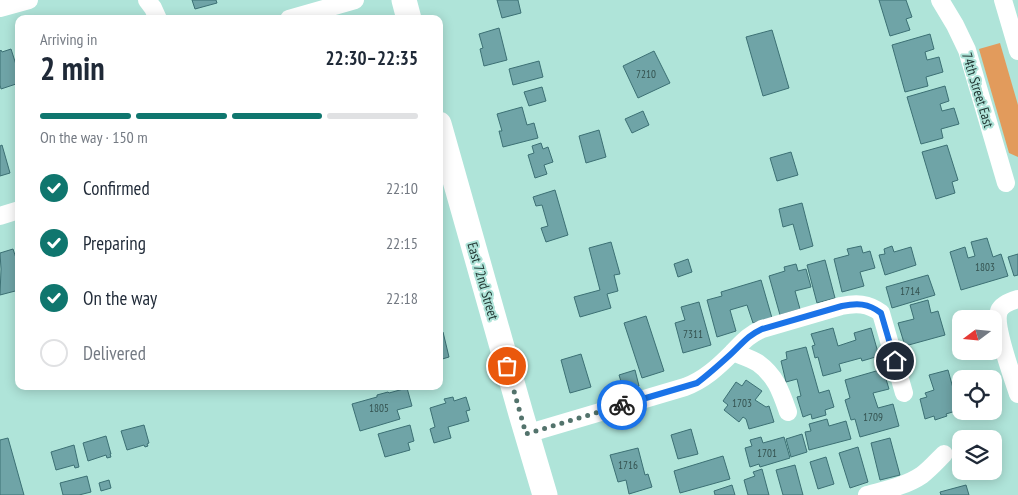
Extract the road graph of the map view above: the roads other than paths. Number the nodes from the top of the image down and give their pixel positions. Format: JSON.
{"nodes":[{"id":1,"x":29,"y":0,"type":"edge"},
{"id":2,"x":147,"y":0,"type":"edge"},
{"id":3,"x":355,"y":0,"type":"edge"},
{"id":4,"x":404,"y":0,"type":"edge"},
{"id":5,"x":940,"y":0,"type":"edge"},
{"id":6,"x":1003,"y":0,"type":"edge"},
{"id":7,"x":0,"y":8,"type":"edge"},
{"id":8,"x":157,"y":15,"type":"edge"},
{"id":9,"x":303,"y":15,"type":"edge"},
{"id":10,"x":408,"y":15,"type":"edge"},
{"id":11,"x":1018,"y":51,"type":"edge"},
{"id":12,"x":443,"y":138,"type":"edge"},
{"id":13,"x":1006,"y":183,"type":"dead end"},
{"id":14,"x":15,"y":211,"type":"edge"},
{"id":15,"x":0,"y":216,"type":"edge"},
{"id":16,"x":1018,"y":299,"type":"edge"},
{"id":17,"x":733,"y":352,"type":"junction"},
{"id":18,"x":904,"y":393,"type":"dead end"},
{"id":19,"x":1018,"y":394,"type":"edge"},
{"id":20,"x":788,"y":412,"type":"dead end"},
{"id":21,"x":526,"y":434,"type":"junction"},
{"id":22,"x":944,"y":454,"type":"dead end"},
{"id":23,"x":545,"y":495,"type":"edge"},
{"id":24,"x":867,"y":495,"type":"edge"}],
"edges":[{"from":1,"to":7,"type":"street"},
{"from":2,"to":8,"type":"street"},
{"from":3,"to":9,"type":"street"},
{"from":4,"to":10,"type":"main road"},
{"from":5,"to":13,"type":"street","name":"74th Street East"},
{"from":6,"to":11,"type":"street"},
{"from":12,"to":21,"type":"main road","name":"East 72nd Street"},
{"from":14,"to":15,"type":"street"},
{"from":16,"to":19,"type":"street"},
{"from":17,"to":18,"type":"street"},
{"from":17,"to":20,"type":"street"},
{"from":17,"to":21,"type":"street"},
{"from":21,"to":23,"type":"main road","name":"East 72nd Street"},
{"from":22,"to":24,"type":"street"}]}
